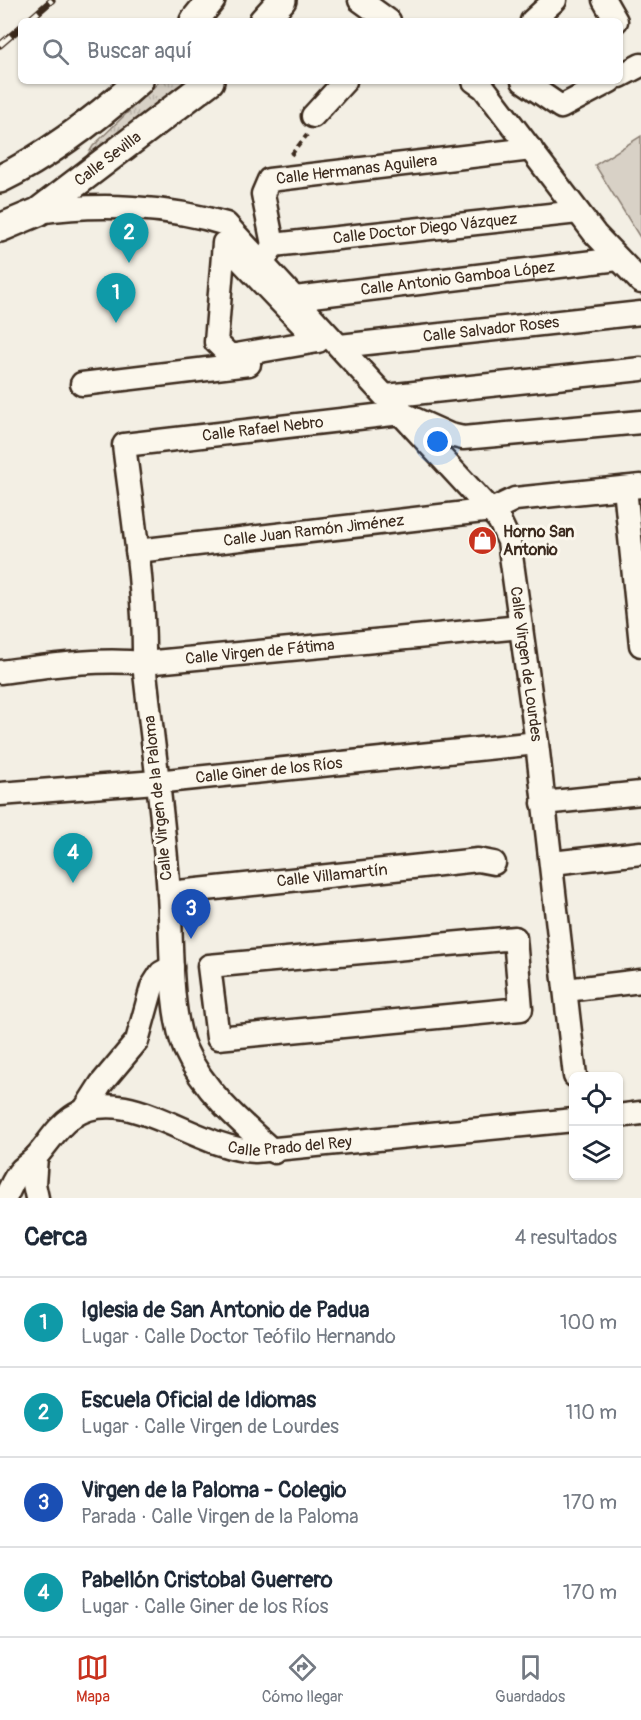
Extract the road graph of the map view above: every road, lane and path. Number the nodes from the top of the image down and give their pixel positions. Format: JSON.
{"nodes":[{"id":1,"x":213,"y":0,"type":"edge"},
{"id":2,"x":282,"y":0,"type":"edge"},
{"id":3,"x":360,"y":0,"type":"edge"},
{"id":4,"x":555,"y":0,"type":"edge"},
{"id":5,"x":604,"y":0,"type":"edge"},
{"id":6,"x":198,"y":18,"type":"edge"},
{"id":7,"x":213,"y":18,"type":"edge"},
{"id":8,"x":266,"y":18,"type":"edge"},
{"id":9,"x":385,"y":18,"type":"edge"},
{"id":10,"x":535,"y":18,"type":"edge"},
{"id":11,"x":614,"y":18,"type":"edge"},
{"id":12,"x":641,"y":65,"type":"edge"},
{"id":13,"x":623,"y":74,"type":"edge"},
{"id":14,"x":135,"y":84,"type":"edge"},
{"id":15,"x":206,"y":84,"type":"edge"},
{"id":16,"x":342,"y":84,"type":"edge"},
{"id":17,"x":488,"y":84,"type":"edge"},
{"id":18,"x":494,"y":84,"type":"edge"},
{"id":19,"x":527,"y":84,"type":"edge"},
{"id":20,"x":604,"y":84,"type":"edge"},
{"id":21,"x":314,"y":116,"type":"joint"},
{"id":22,"x":82,"y":127,"type":"junction"},
{"id":23,"x":531,"y":149,"type":"junction"},
{"id":24,"x":289,"y":178,"type":"junction"},
{"id":25,"x":0,"y":179,"type":"edge"},
{"id":26,"x":76,"y":184,"type":"junction"},
{"id":27,"x":117,"y":208,"type":"junction"},
{"id":28,"x":38,"y":212,"type":"junction"},
{"id":29,"x":578,"y":212,"type":"junction"},
{"id":30,"x":1,"y":229,"type":"edge"},
{"id":31,"x":268,"y":254,"type":"junction"},
{"id":32,"x":618,"y":259,"type":"junction"},
{"id":33,"x":641,"y":272,"type":"edge"},
{"id":34,"x":641,"y":282,"type":"edge"},
{"id":35,"x":295,"y":298,"type":"junction"},
{"id":36,"x":641,"y":313,"type":"edge"},
{"id":37,"x":335,"y":347,"type":"junction"},
{"id":38,"x":641,"y":369,"type":"edge"},
{"id":39,"x":82,"y":384,"type":"dead end"},
{"id":40,"x":386,"y":396,"type":"junction"},
{"id":41,"x":401,"y":413,"type":"junction"},
{"id":42,"x":641,"y":422,"type":"edge"},
{"id":43,"x":124,"y":446,"type":"joint"},
{"id":44,"x":633,"y":487,"type":"edge"},
{"id":45,"x":492,"y":510,"type":"junction"},
{"id":46,"x":137,"y":551,"type":"junction"},
{"id":47,"x":521,"y":627,"type":"junction"},
{"id":48,"x":641,"y":645,"type":"edge"},
{"id":49,"x":144,"y":663,"type":"junction"},
{"id":50,"x":0,"y":672,"type":"edge"},
{"id":51,"x":537,"y":743,"type":"junction"},
{"id":52,"x":156,"y":782,"type":"junction"},
{"id":53,"x":641,"y":793,"type":"edge"},
{"id":54,"x":0,"y":794,"type":"edge"},
{"id":55,"x":543,"y":803,"type":"junction"},
{"id":56,"x":641,"y":853,"type":"edge"},
{"id":57,"x":552,"y":862,"type":"junction"},
{"id":58,"x":494,"y":863,"type":"dead end"},
{"id":59,"x":169,"y":892,"type":"junction"},
{"id":60,"x":172,"y":967,"type":"junction"},
{"id":61,"x":641,"y":981,"type":"edge"},
{"id":62,"x":566,"y":990,"type":"junction"},
{"id":63,"x":521,"y":1009,"type":"joint"},
{"id":64,"x":574,"y":1072,"type":"edge"},
{"id":65,"x":85,"y":1109,"type":"junction"},
{"id":66,"x":641,"y":1113,"type":"edge"},
{"id":67,"x":623,"y":1115,"type":"edge"},
{"id":68,"x":569,"y":1120,"type":"edge"},
{"id":69,"x":274,"y":1152,"type":"junction"},
{"id":70,"x":36,"y":1157,"type":"junction"},
{"id":71,"x":5,"y":1198,"type":"edge"},
{"id":72,"x":37,"y":1198,"type":"edge"}],
"edges":[{"from":1,"to":6,"type":"main road"},
{"from":1,"to":7,"type":"main road"},
{"from":2,"to":8,"type":"main road"},
{"from":3,"to":9,"type":"street"},
{"from":4,"to":10,"type":"street"},
{"from":5,"to":11,"type":"street"},
{"from":12,"to":13,"type":"street"},
{"from":14,"to":22,"type":"main road"},
{"from":15,"to":26,"type":"main road","name":"Calle Sevilla"},
{"from":16,"to":21,"type":"street"},
{"from":17,"to":23,"type":"street"},
{"from":18,"to":33,"type":"street"},
{"from":19,"to":20,"type":"street"},
{"from":21,"to":24,"type":"path"},
{"from":22,"to":25,"type":"main road"},
{"from":22,"to":26,"type":"main road"},
{"from":23,"to":24,"type":"street","name":"Calle Hermanas Aguilera"},
{"from":23,"to":29,"type":"street"},
{"from":24,"to":31,"type":"street","name":"Calle Hermanas Aguilera"},
{"from":26,"to":27,"type":"street"},
{"from":26,"to":28,"type":"main road","name":"Calle Sevilla"},
{"from":27,"to":28,"type":"street","name":"Calle Virgen de Lourdes"},
{"from":27,"to":31,"type":"street","name":"Calle Virgen de Lourdes"},
{"from":28,"to":30,"type":"main road","name":"Calle Sevilla"},
{"from":29,"to":31,"type":"street","name":"Calle Doctor Diego Vázquez"},
{"from":29,"to":32,"type":"street"},
{"from":31,"to":35,"type":"street","name":"Calle Virgen de Lourdes"},
{"from":32,"to":34,"type":"street"},
{"from":32,"to":35,"type":"street","name":"Calle Antonio Gamboa López"},
{"from":35,"to":37,"type":"street","name":"Calle Virgen de Lourdes"},
{"from":36,"to":37,"type":"street","name":"Calle Salvador Roses"},
{"from":37,"to":37,"type":"street"},
{"from":37,"to":39,"type":"street"},
{"from":37,"to":40,"type":"street","name":"Calle Virgen de Lourdes"},
{"from":38,"to":40,"type":"street"},
{"from":40,"to":41,"type":"street","name":"Calle Virgen de Lourdes"},
{"from":41,"to":42,"type":"street"},
{"from":41,"to":43,"type":"street","name":"Calle Rafael Nebro"},
{"from":41,"to":45,"type":"street","name":"Calle Virgen de Lourdes"},
{"from":43,"to":46,"type":"street","name":"Calle Virgen de la Paloma"},
{"from":44,"to":45,"type":"street","name":"Calle Juan Ramón Jiménez"},
{"from":44,"to":48,"type":"street"},
{"from":45,"to":46,"type":"street","name":"Calle Juan Ramón Jiménez"},
{"from":45,"to":47,"type":"street","name":"Calle Virgen de Lourdes"},
{"from":46,"to":49,"type":"street","name":"Calle Virgen de la Paloma"},
{"from":47,"to":49,"type":"street","name":"Calle Virgen de Fátima"},
{"from":47,"to":51,"type":"street","name":"Calle Virgen de Lourdes"},
{"from":49,"to":50,"type":"street","name":"Calle Virgen de Fátima"},
{"from":49,"to":52,"type":"street","name":"Calle Virgen de la Paloma"},
{"from":51,"to":52,"type":"street","name":"Calle Giner de los Ríos"},
{"from":51,"to":55,"type":"street","name":"Calle Virgen de Lourdes"},
{"from":52,"to":54,"type":"street","name":"Calle Giner de los Ríos"},
{"from":52,"to":59,"type":"street","name":"Calle Virgen de la Paloma"},
{"from":53,"to":55,"type":"street"},
{"from":55,"to":57,"type":"street","name":"Calle Virgen de Lourdes"},
{"from":56,"to":57,"type":"street"},
{"from":57,"to":62,"type":"street","name":"Calle Virgen de Lourdes"},
{"from":58,"to":59,"type":"street","name":"Calle Villamartín"},
{"from":59,"to":60,"type":"street","name":"Calle Virgen de la Paloma"},
{"from":60,"to":65,"type":"street"},
{"from":60,"to":69,"type":"street","name":"Calle Virgen de la Paloma"},
{"from":61,"to":62,"type":"street"},
{"from":62,"to":64,"type":"street","name":"Calle Virgen de Lourdes"},
{"from":63,"to":63,"type":"street"},
{"from":65,"to":69,"type":"street","name":"Calle Prado del Rey"},
{"from":65,"to":70,"type":"street"},
{"from":66,"to":67,"type":"street"},
{"from":68,"to":69,"type":"street","name":"Calle Prado del Rey"},
{"from":70,"to":71,"type":"street"},
{"from":70,"to":72,"type":"street"}]}
